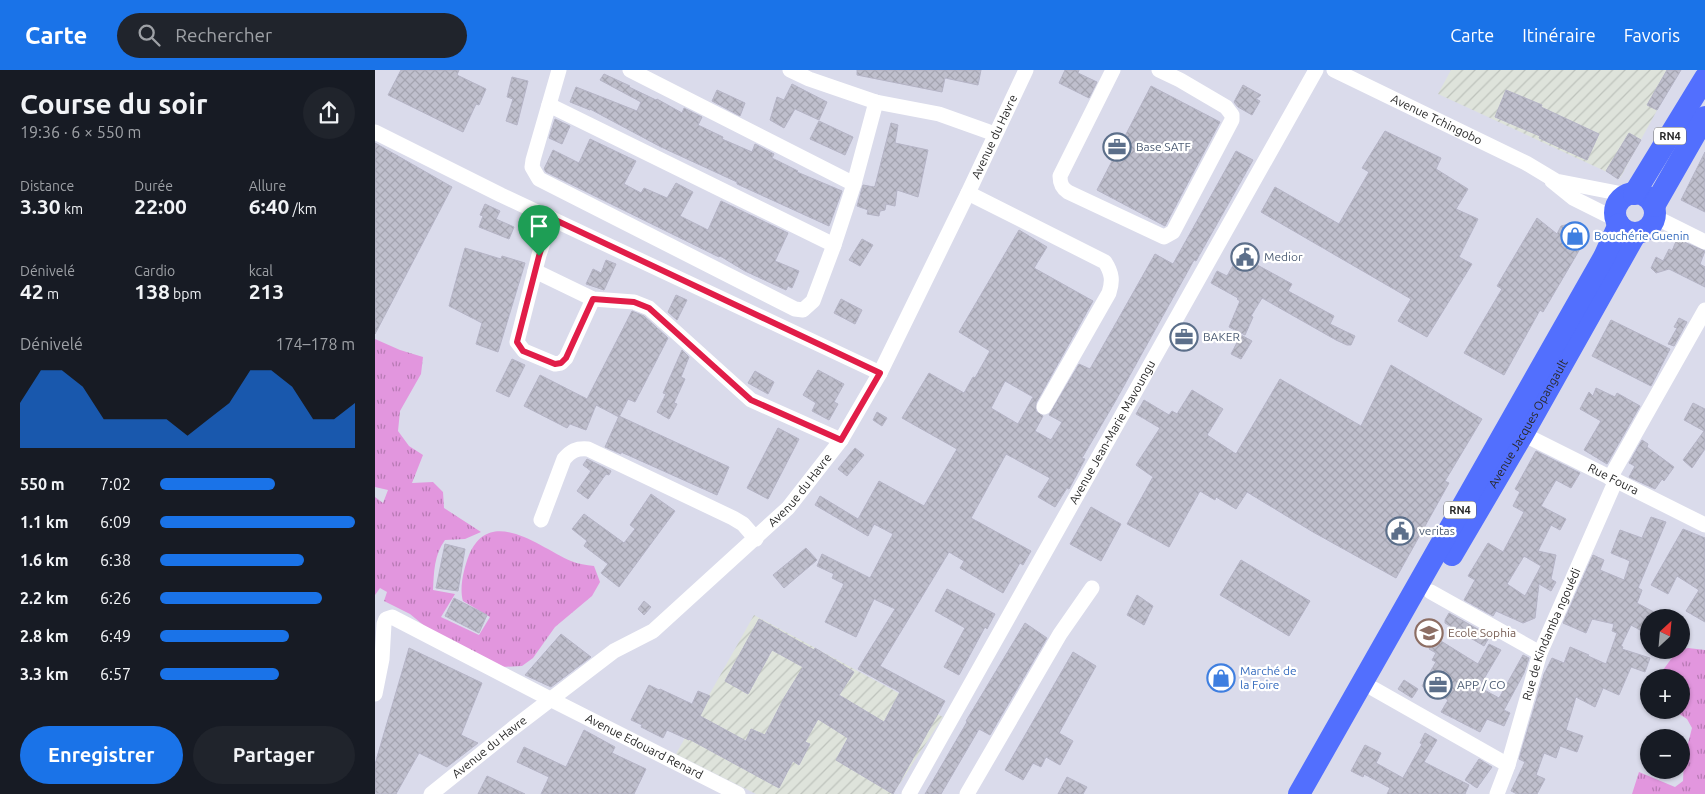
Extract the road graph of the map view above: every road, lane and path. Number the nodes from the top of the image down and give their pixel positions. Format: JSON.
{"nodes":[{"id":1,"x":559,"y":70,"type":"edge"},
{"id":2,"x":630,"y":70,"type":"edge"},
{"id":3,"x":790,"y":70,"type":"edge"},
{"id":4,"x":1026,"y":70,"type":"edge"},
{"id":5,"x":1113,"y":70,"type":"edge"},
{"id":6,"x":1159,"y":70,"type":"edge"},
{"id":7,"x":1316,"y":70,"type":"edge"},
{"id":8,"x":1334,"y":70,"type":"edge"},
{"id":9,"x":811,"y":75,"type":"edge"},
{"id":10,"x":1183,"y":75,"type":"edge"},
{"id":11,"x":1705,"y":78,"type":"edge"},
{"id":12,"x":876,"y":102,"type":"junction"},
{"id":13,"x":549,"y":105,"type":"junction"},
{"id":14,"x":1705,"y":118,"type":"edge"},
{"id":15,"x":375,"y":132,"type":"edge"},
{"id":16,"x":995,"y":134,"type":"junction"},
{"id":17,"x":1538,"y":170,"type":"junction"},
{"id":18,"x":854,"y":184,"type":"junction"},
{"id":19,"x":968,"y":193,"type":"junction"},
{"id":20,"x":1631,"y":194,"type":"junction"},
{"id":21,"x":1654,"y":211,"type":"junction"},
{"id":22,"x":551,"y":218,"type":"junction"},
{"id":23,"x":1624,"y":226,"type":"junction"},
{"id":24,"x":1705,"y":242,"type":"edge"},
{"id":25,"x":834,"y":244,"type":"junction"},
{"id":26,"x":535,"y":271,"type":"junction"},
{"id":27,"x":593,"y":299,"type":"junction"},
{"id":28,"x":1705,"y":310,"type":"edge"},
{"id":29,"x":880,"y":373,"type":"junction"},
{"id":30,"x":1044,"y":407,"type":"dead end"},
{"id":31,"x":1523,"y":434,"type":"junction"},
{"id":32,"x":841,"y":440,"type":"junction"},
{"id":33,"x":1613,"y":479,"type":"junction"},
{"id":34,"x":541,"y":520,"type":"dead end"},
{"id":35,"x":1705,"y":525,"type":"edge"},
{"id":36,"x":756,"y":538,"type":"junction"},
{"id":37,"x":1092,"y":588,"type":"dead end"},
{"id":38,"x":1431,"y":592,"type":"junction"},
{"id":39,"x":1540,"y":654,"type":"junction"},
{"id":40,"x":379,"y":658,"type":"edge"},
{"id":41,"x":1374,"y":689,"type":"junction"},
{"id":42,"x":375,"y":694,"type":"edge"},
{"id":43,"x":550,"y":700,"type":"junction"},
{"id":44,"x":1508,"y":764,"type":"junction"},
{"id":45,"x":431,"y":794,"type":"edge"},
{"id":46,"x":738,"y":794,"type":"edge"},
{"id":47,"x":909,"y":794,"type":"edge"},
{"id":48,"x":967,"y":794,"type":"edge"},
{"id":49,"x":1299,"y":794,"type":"edge"},
{"id":50,"x":1313,"y":794,"type":"edge"},
{"id":51,"x":1497,"y":794,"type":"edge"}],
"edges":[{"from":1,"to":13,"type":"street"},
{"from":2,"to":18,"type":"street"},
{"from":3,"to":9,"type":"street"},
{"from":4,"to":16,"type":"street","name":"Avenue du Havre"},
{"from":5,"to":10,"type":"street"},
{"from":6,"to":10,"type":"street"},
{"from":7,"to":47,"type":"street","name":"Avenue Jean-Marie Mavoungu"},
{"from":8,"to":17,"type":"street","name":"Avenue Tchingobo"},
{"from":9,"to":12,"type":"street"},
{"from":11,"to":20,"type":"highway","number":"RN4"},
{"from":12,"to":16,"type":"street"},
{"from":12,"to":18,"type":"street"},
{"from":13,"to":25,"type":"street"},
{"from":13,"to":25,"type":"street"},
{"from":14,"to":21,"type":"highway","number":"RN4"},
{"from":15,"to":22,"type":"street"},
{"from":16,"to":19,"type":"street","name":"Avenue du Havre"},
{"from":17,"to":20,"type":"street","name":"Avenue Tchingobo"},
{"from":17,"to":23,"type":"street","name":"Avenue Tchingobo"},
{"from":18,"to":25,"type":"street"},
{"from":19,"to":29,"type":"street","name":"Avenue du Havre"},
{"from":19,"to":30,"type":"street"},
{"from":20,"to":21,"type":"highway"},
{"from":20,"to":23,"type":"highway","number":"RN4"},
{"from":21,"to":23,"type":"highway","number":"RN4"},
{"from":21,"to":24,"type":"street"},
{"from":22,"to":26,"type":"street"},
{"from":22,"to":29,"type":"street"},
{"from":23,"to":31,"type":"highway","name":"Avenue Jacques Opangault","number":"RN4"},
{"from":23,"to":49,"type":"highway","number":"RN4"},
{"from":26,"to":27,"type":"street"},
{"from":26,"to":27,"type":"street"},
{"from":27,"to":32,"type":"street"},
{"from":28,"to":33,"type":"street","name":"Rue de Kindamba ngouédi"},
{"from":29,"to":32,"type":"street","name":"Avenue du Havre"},
{"from":31,"to":33,"type":"street","name":"Rue Foura"},
{"from":31,"to":38,"type":"highway","name":"Avenue Jacques Opangault","number":"RN4"},
{"from":32,"to":36,"type":"street","name":"Avenue du Havre"},
{"from":33,"to":35,"type":"street","name":"Rue Foura"},
{"from":33,"to":39,"type":"street","name":"Rue de Kindamba ngouédi"},
{"from":34,"to":36,"type":"street"},
{"from":36,"to":43,"type":"street","name":"Avenue du Havre"},
{"from":37,"to":48,"type":"street"},
{"from":38,"to":39,"type":"street"},
{"from":38,"to":41,"type":"highway","name":"Avenue Jacques Opangault","number":"RN4"},
{"from":39,"to":44,"type":"street","name":"Rue de Kindamba ngouédi"},
{"from":40,"to":42,"type":"street"},
{"from":40,"to":43,"type":"street","name":"Avenue Edouard Renard"},
{"from":41,"to":44,"type":"street"},
{"from":41,"to":50,"type":"highway","name":"Avenue Jacques Opangault","number":"RN4"},
{"from":43,"to":45,"type":"street","name":"Avenue du Havre"},
{"from":43,"to":46,"type":"street","name":"Avenue Edouard Renard"},
{"from":44,"to":51,"type":"street","name":"Rue de Kindamba ngouédi"}]}
